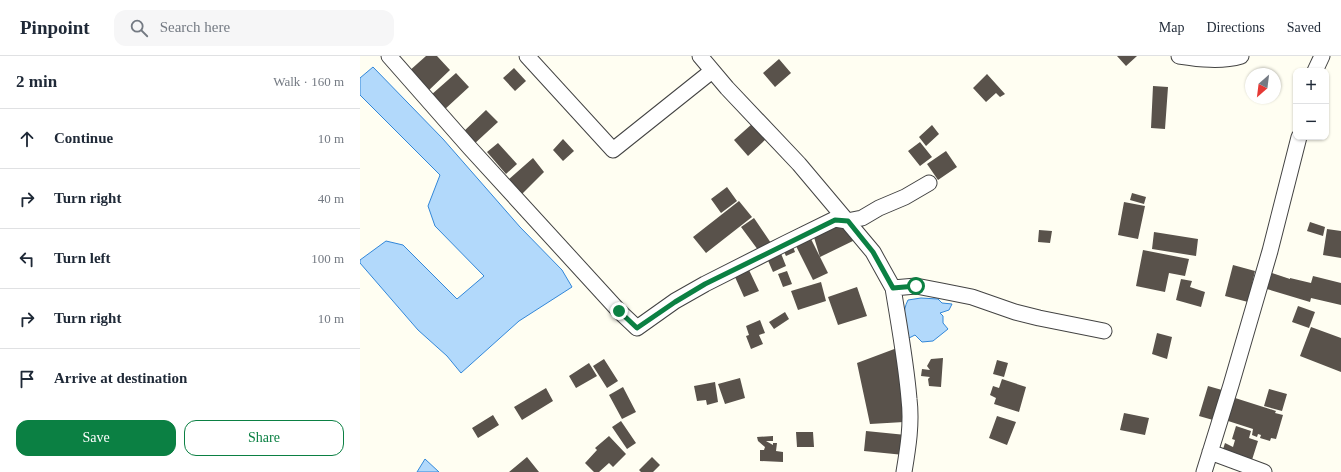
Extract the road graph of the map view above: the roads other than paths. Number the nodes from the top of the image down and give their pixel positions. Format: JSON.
{"nodes":[{"id":1,"x":389,"y":56,"type":"edge"},
{"id":2,"x":527,"y":56,"type":"edge"},
{"id":3,"x":700,"y":56,"type":"edge"},
{"id":4,"x":1179,"y":56,"type":"edge"},
{"id":5,"x":1241,"y":56,"type":"edge"},
{"id":6,"x":1322,"y":56,"type":"edge"},
{"id":7,"x":1316,"y":68,"type":"edge"},
{"id":8,"x":712,"y":71,"type":"junction"},
{"id":9,"x":1298,"y":140,"type":"edge"},
{"id":10,"x":929,"y":183,"type":"dead end"},
{"id":11,"x":848,"y":221,"type":"junction"},
{"id":12,"x":893,"y":288,"type":"junction"},
{"id":13,"x":1104,"y":331,"type":"dead end"},
{"id":14,"x":1210,"y":452,"type":"junction"},
{"id":15,"x":904,"y":472,"type":"edge"},
{"id":16,"x":1204,"y":472,"type":"edge"},
{"id":17,"x":1264,"y":472,"type":"edge"}],
"edges":[{"from":1,"to":11,"type":"street"},
{"from":2,"to":8,"type":"street"},
{"from":3,"to":8,"type":"street"},
{"from":4,"to":5,"type":"street"},
{"from":6,"to":7,"type":"street"},
{"from":8,"to":11,"type":"street"},
{"from":9,"to":14,"type":"street"},
{"from":10,"to":11,"type":"street"},
{"from":11,"to":12,"type":"street"},
{"from":12,"to":13,"type":"street"},
{"from":12,"to":15,"type":"street"},
{"from":14,"to":16,"type":"street"},
{"from":14,"to":17,"type":"street"}]}
